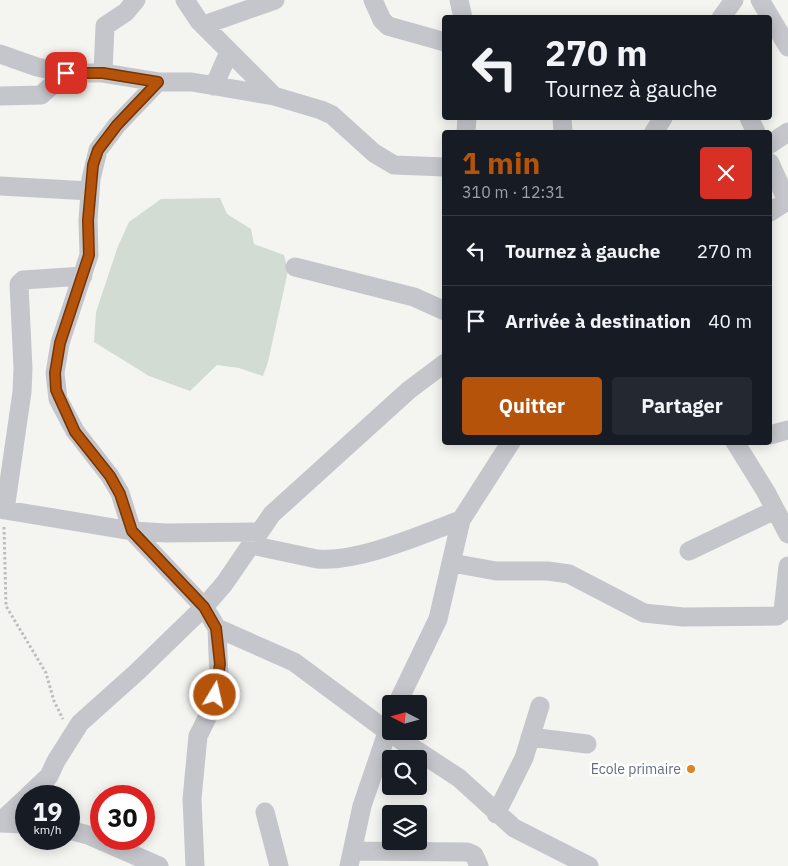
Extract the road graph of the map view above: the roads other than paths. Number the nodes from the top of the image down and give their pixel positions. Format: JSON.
{"nodes":[{"id":1,"x":136,"y":0,"type":"edge"},
{"id":2,"x":185,"y":0,"type":"edge"},
{"id":3,"x":275,"y":0,"type":"edge"},
{"id":4,"x":373,"y":0,"type":"edge"},
{"id":5,"x":459,"y":0,"type":"edge"},
{"id":6,"x":734,"y":0,"type":"edge"},
{"id":7,"x":760,"y":0,"type":"edge"},
{"id":8,"x":462,"y":15,"type":"edge"},
{"id":9,"x":723,"y":15,"type":"edge"},
{"id":10,"x":769,"y":15,"type":"edge"},
{"id":11,"x":772,"y":21,"type":"edge"},
{"id":12,"x":204,"y":25,"type":"junction"},
{"id":13,"x":442,"y":41,"type":"edge"},
{"id":14,"x":788,"y":48,"type":"edge"},
{"id":15,"x":229,"y":52,"type":"junction"},
{"id":16,"x":0,"y":54,"type":"edge"},
{"id":17,"x":66,"y":73,"type":"junction"},
{"id":18,"x":103,"y":73,"type":"junction"},
{"id":19,"x":158,"y":82,"type":"junction"},
{"id":20,"x":214,"y":86,"type":"junction"},
{"id":21,"x":0,"y":96,"type":"edge"},
{"id":22,"x":274,"y":96,"type":"junction"},
{"id":23,"x":788,"y":132,"type":"edge"},
{"id":24,"x":772,"y":143,"type":"edge"},
{"id":25,"x":442,"y":167,"type":"edge"},
{"id":26,"x":772,"y":167,"type":"edge"},
{"id":27,"x":0,"y":186,"type":"edge"},
{"id":28,"x":90,"y":191,"type":"junction"},
{"id":29,"x":772,"y":211,"type":"edge"},
{"id":30,"x":295,"y":268,"type":"dead end"},
{"id":31,"x":83,"y":276,"type":"junction"},
{"id":32,"x":442,"y":310,"type":"edge"},
{"id":33,"x":442,"y":365,"type":"edge"},
{"id":34,"x":788,"y":430,"type":"edge"},
{"id":35,"x":772,"y":434,"type":"edge"},
{"id":36,"x":508,"y":445,"type":"edge"},
{"id":37,"x":737,"y":445,"type":"edge"},
{"id":38,"x":2,"y":510,"type":"edge"},
{"id":39,"x":775,"y":510,"type":"junction"},
{"id":40,"x":462,"y":520,"type":"junction"},
{"id":41,"x":132,"y":531,"type":"junction"},
{"id":42,"x":788,"y":534,"type":"edge"},
{"id":43,"x":255,"y":539,"type":"junction"},
{"id":44,"x":690,"y":551,"type":"dead end"},
{"id":45,"x":452,"y":563,"type":"junction"},
{"id":46,"x":788,"y":566,"type":"edge"},
{"id":47,"x":787,"y":591,"type":"edge"},
{"id":48,"x":204,"y":607,"type":"junction"},
{"id":49,"x":216,"y":628,"type":"junction"},
{"id":50,"x":402,"y":695,"type":"edge"},
{"id":51,"x":540,"y":706,"type":"dead end"},
{"id":52,"x":382,"y":721,"type":"edge"},
{"id":53,"x":530,"y":737,"type":"junction"},
{"id":54,"x":384,"y":740,"type":"edge"},
{"id":55,"x":408,"y":740,"type":"edge"},
{"id":56,"x":587,"y":744,"type":"dead end"},
{"id":57,"x":40,"y":785,"type":"edge"},
{"id":58,"x":15,"y":808,"type":"edge"},
{"id":59,"x":265,"y":812,"type":"dead end"},
{"id":60,"x":496,"y":814,"type":"junction"},
{"id":61,"x":0,"y":822,"type":"edge"},
{"id":62,"x":15,"y":823,"type":"edge"},
{"id":63,"x":80,"y":833,"type":"edge"},
{"id":64,"x":350,"y":858,"type":"edge"},
{"id":65,"x":159,"y":866,"type":"edge"},
{"id":66,"x":195,"y":866,"type":"edge"},
{"id":67,"x":279,"y":866,"type":"edge"},
{"id":68,"x":479,"y":866,"type":"edge"},
{"id":69,"x":589,"y":866,"type":"edge"}],
"edges":[{"from":1,"to":18,"type":"street"},
{"from":2,"to":12,"type":"street"},
{"from":3,"to":12,"type":"street"},
{"from":4,"to":13,"type":"street"},
{"from":5,"to":8,"type":"street"},
{"from":6,"to":9,"type":"street"},
{"from":7,"to":10,"type":"street"},
{"from":11,"to":14,"type":"street"},
{"from":12,"to":15,"type":"street"},
{"from":15,"to":20,"type":"street"},
{"from":15,"to":22,"type":"street"},
{"from":16,"to":17,"type":"street"},
{"from":17,"to":18,"type":"street"},
{"from":17,"to":21,"type":"street"},
{"from":18,"to":19,"type":"street"},
{"from":19,"to":20,"type":"street"},
{"from":19,"to":28,"type":"street"},
{"from":20,"to":22,"type":"street"},
{"from":22,"to":25,"type":"street"},
{"from":23,"to":24,"type":"street"},
{"from":26,"to":29,"type":"street"},
{"from":27,"to":28,"type":"street"},
{"from":28,"to":31,"type":"street"},
{"from":30,"to":32,"type":"street"},
{"from":31,"to":38,"type":"street"},
{"from":31,"to":41,"type":"street"},
{"from":33,"to":43,"type":"street"},
{"from":34,"to":35,"type":"street"},
{"from":36,"to":40,"type":"street"},
{"from":37,"to":39,"type":"street"},
{"from":38,"to":41,"type":"street"},
{"from":39,"to":42,"type":"street"},
{"from":39,"to":44,"type":"street"},
{"from":40,"to":43,"type":"street"},
{"from":40,"to":45,"type":"street"},
{"from":41,"to":43,"type":"street"},
{"from":41,"to":48,"type":"street"},
{"from":43,"to":48,"type":"street"},
{"from":45,"to":47,"type":"street"},
{"from":45,"to":50,"type":"street"},
{"from":46,"to":47,"type":"street"},
{"from":48,"to":49,"type":"street"},
{"from":48,"to":57,"type":"street"},
{"from":49,"to":52,"type":"street"},
{"from":49,"to":66,"type":"street"},
{"from":51,"to":53,"type":"street"},
{"from":53,"to":56,"type":"street"},
{"from":53,"to":60,"type":"street"},
{"from":54,"to":64,"type":"street"},
{"from":55,"to":60,"type":"street"},
{"from":58,"to":61,"type":"street"},
{"from":59,"to":67,"type":"street"},
{"from":60,"to":69,"type":"street"},
{"from":61,"to":62,"type":"street"},
{"from":63,"to":65,"type":"street"},
{"from":64,"to":68,"type":"street"}]}
